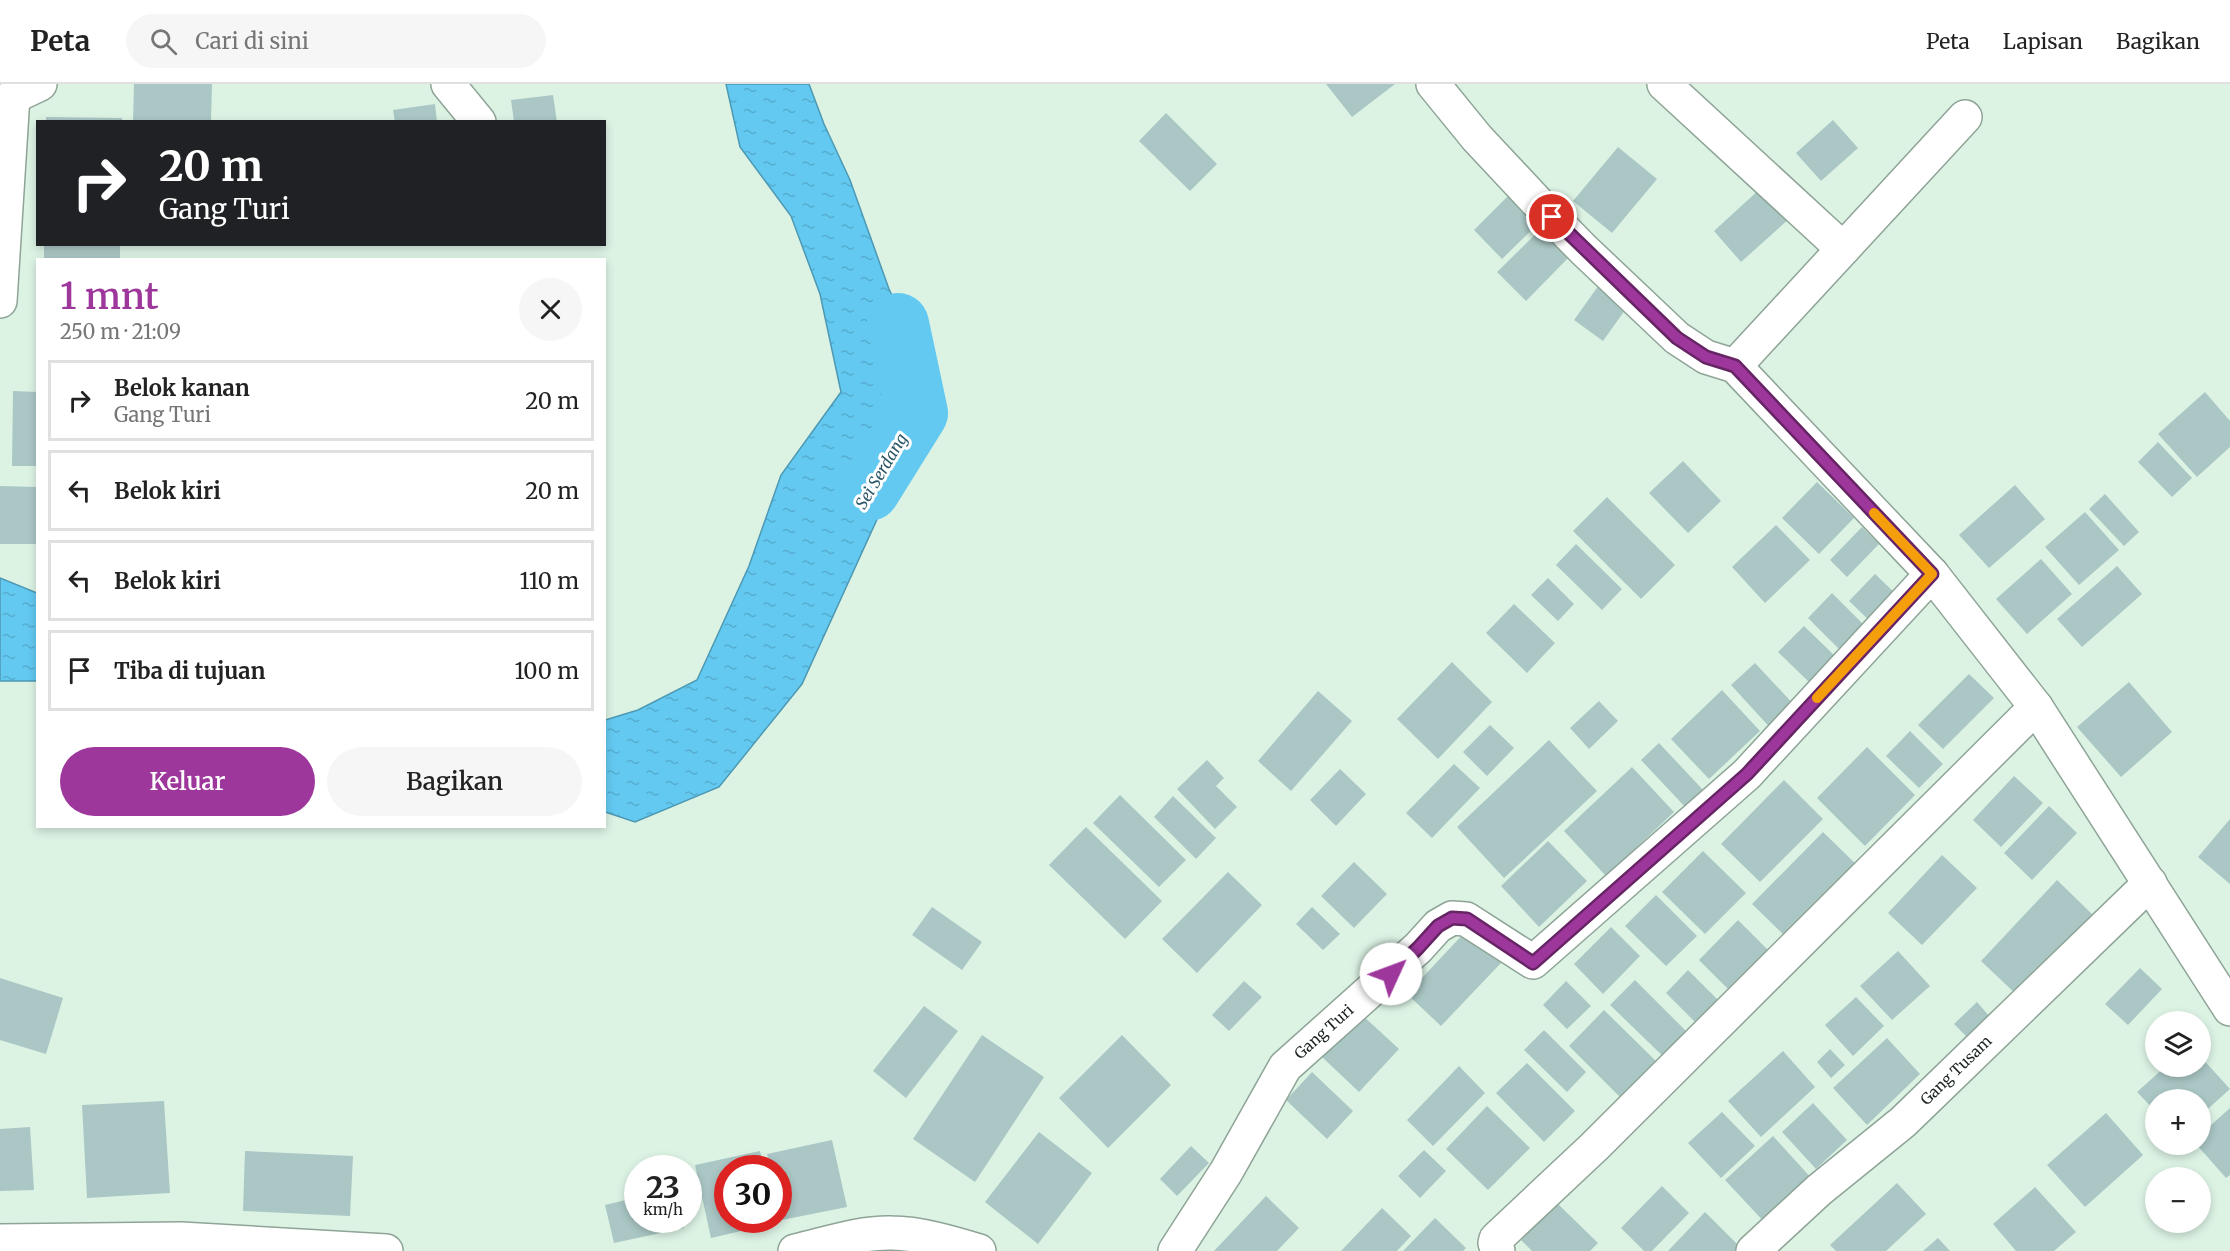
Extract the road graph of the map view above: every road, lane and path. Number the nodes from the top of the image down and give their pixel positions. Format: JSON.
{"nodes":[{"id":1,"x":448,"y":84,"type":"edge"},
{"id":2,"x":1433,"y":84,"type":"edge"},
{"id":3,"x":1664,"y":84,"type":"edge"},
{"id":4,"x":18,"y":95,"type":"edge"},
{"id":5,"x":1965,"y":117,"type":"dead end"},
{"id":6,"x":477,"y":120,"type":"edge"},
{"id":7,"x":1843,"y":249,"type":"junction"},
{"id":8,"x":0,"y":301,"type":"edge"},
{"id":9,"x":1735,"y":366,"type":"junction"},
{"id":10,"x":1932,"y":574,"type":"junction"},
{"id":11,"x":2036,"y":707,"type":"junction"},
{"id":12,"x":2150,"y":883,"type":"junction"},
{"id":13,"x":2230,"y":1009,"type":"edge"},
{"id":14,"x":0,"y":1241,"type":"edge"},
{"id":15,"x":181,"y":1245,"type":"edge"},
{"id":16,"x":961,"y":1248,"type":"edge"},
{"id":17,"x":386,"y":1251,"type":"edge"},
{"id":18,"x":795,"y":1251,"type":"edge"},
{"id":19,"x":1175,"y":1251,"type":"edge"},
{"id":20,"x":1498,"y":1251,"type":"edge"},
{"id":21,"x":1753,"y":1251,"type":"edge"}],
"edges":[{"from":1,"to":6,"type":"street"},
{"from":2,"to":9,"type":"street"},
{"from":3,"to":7,"type":"street"},
{"from":4,"to":8,"type":"street"},
{"from":5,"to":7,"type":"street"},
{"from":7,"to":9,"type":"street"},
{"from":9,"to":10,"type":"street"},
{"from":10,"to":11,"type":"street"},
{"from":10,"to":19,"type":"street","name":"Gang Turi"},
{"from":11,"to":12,"type":"street"},
{"from":11,"to":20,"type":"street"},
{"from":12,"to":13,"type":"street"},
{"from":12,"to":21,"type":"street","name":"Gang Tusam"},
{"from":14,"to":15,"type":"street"},
{"from":15,"to":17,"type":"street"},
{"from":16,"to":18,"type":"street"}]}
